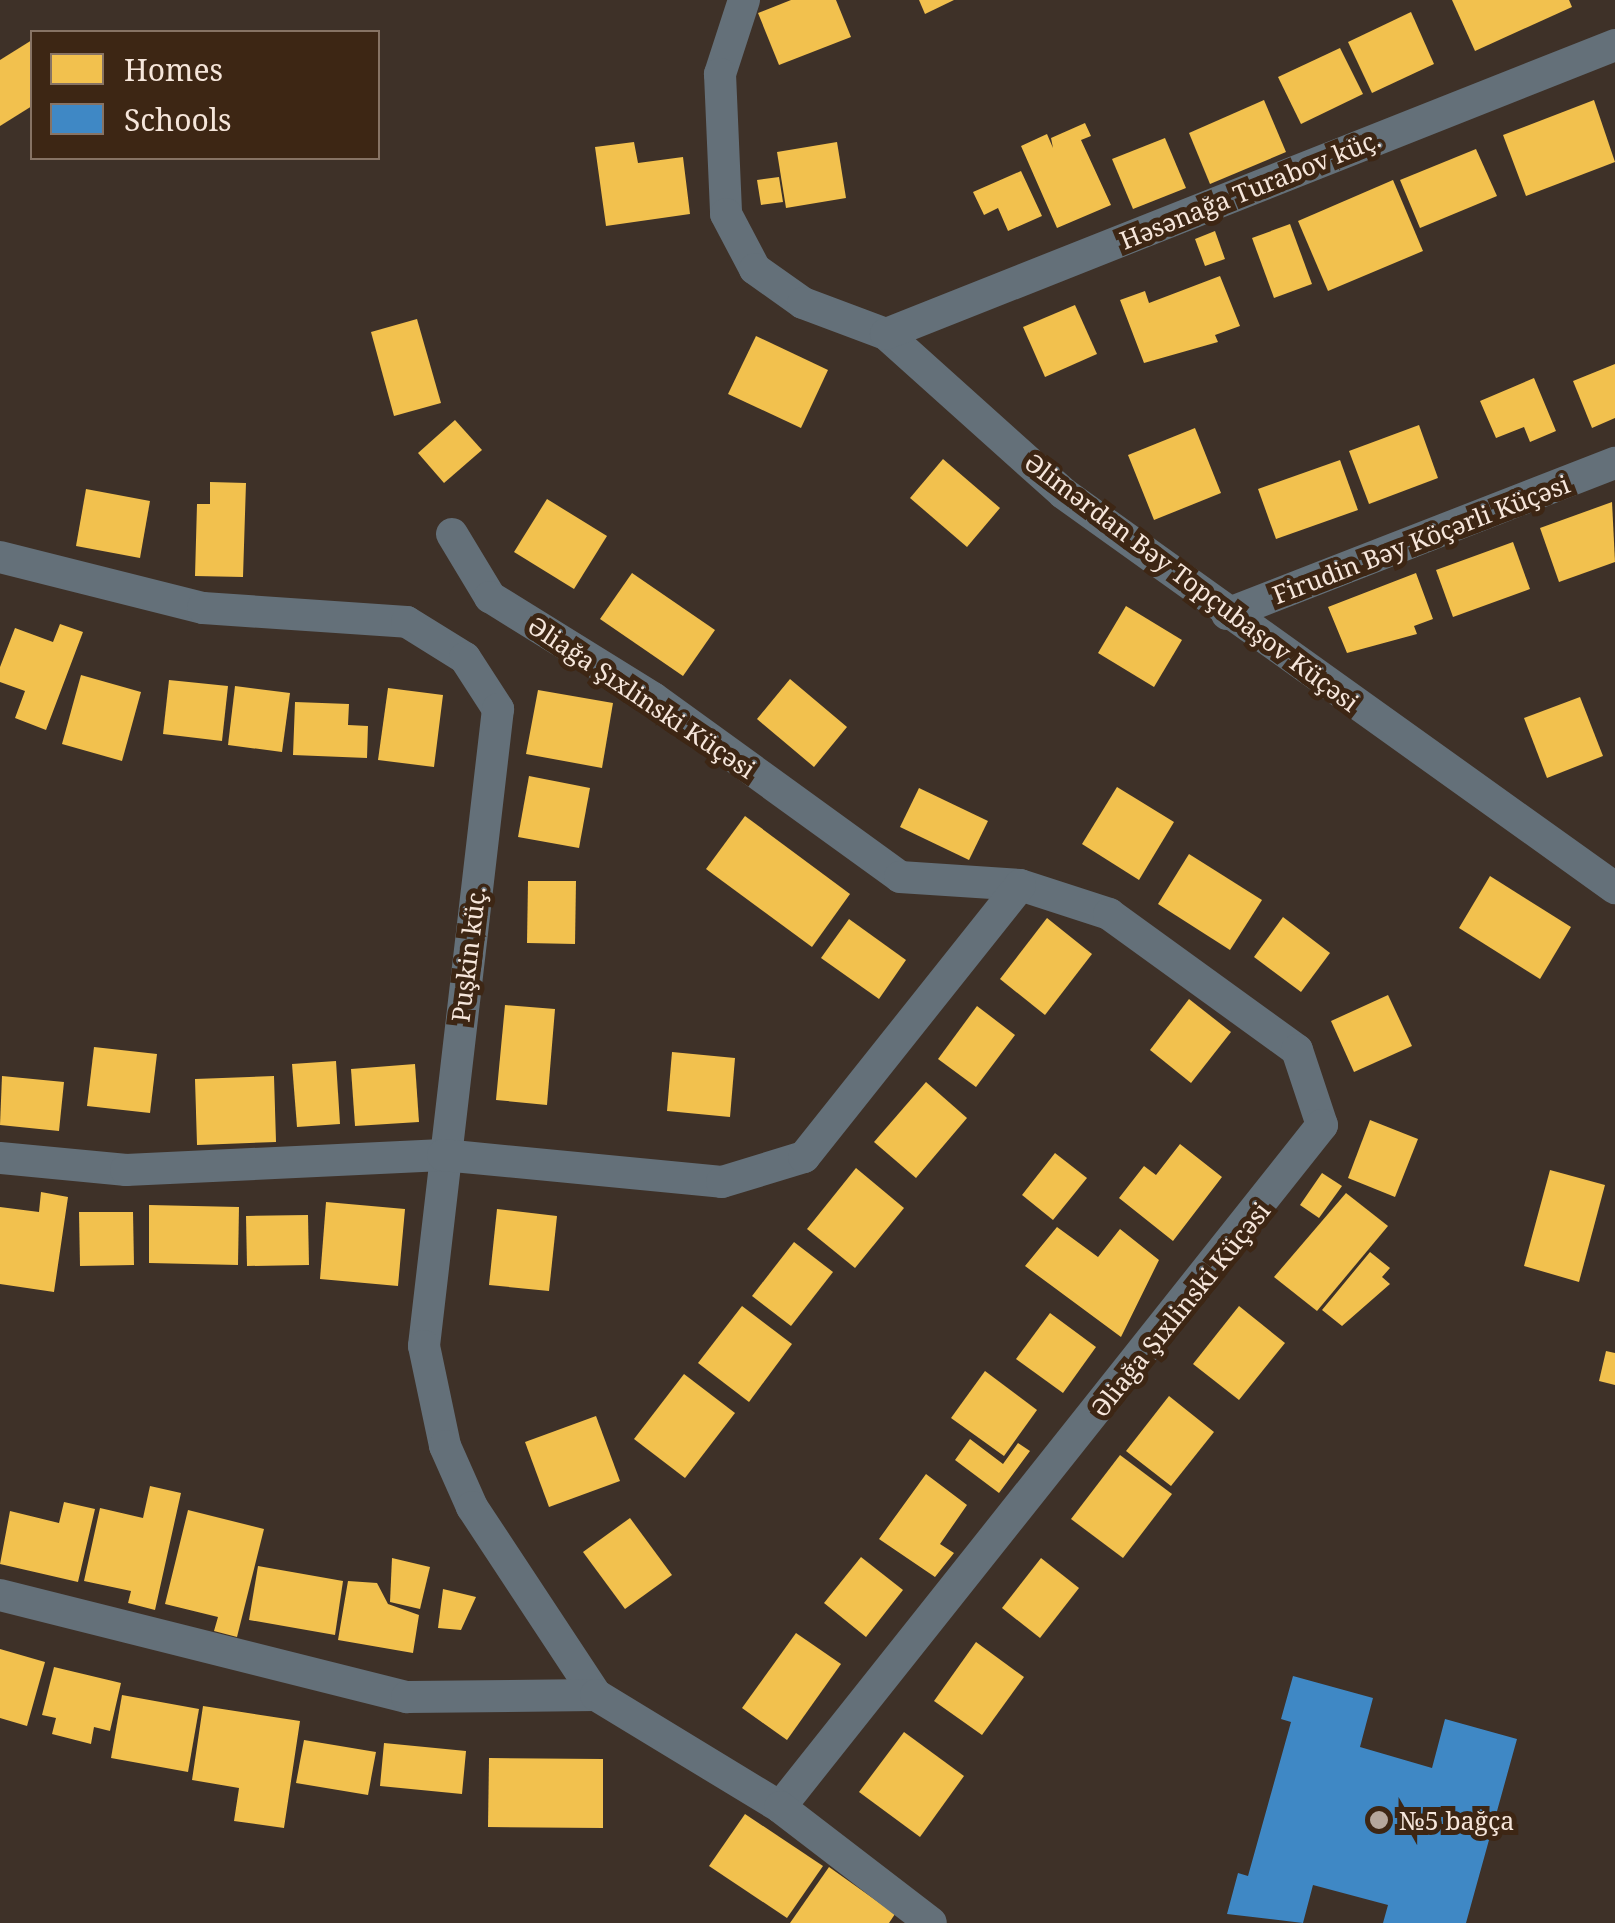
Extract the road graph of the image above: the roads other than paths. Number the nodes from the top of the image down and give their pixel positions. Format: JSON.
{"nodes":[{"id":1,"x":744,"y":0,"type":"edge"},
{"id":2,"x":1615,"y":45,"type":"edge"},
{"id":3,"x":886,"y":334,"type":"junction"},
{"id":4,"x":1615,"y":463,"type":"edge"},
{"id":5,"x":452,"y":534,"type":"dead end"},
{"id":6,"x":0,"y":557,"type":"edge"},
{"id":7,"x":1228,"y":614,"type":"junction"},
{"id":8,"x":1020,"y":885,"type":"junction"},
{"id":9,"x":1615,"y":888,"type":"edge"},
{"id":10,"x":443,"y":1154,"type":"junction"},
{"id":11,"x":0,"y":1158,"type":"edge"},
{"id":12,"x":0,"y":1595,"type":"edge"},
{"id":13,"x":596,"y":1695,"type":"junction"},
{"id":14,"x":780,"y":1807,"type":"junction"},
{"id":15,"x":931,"y":1923,"type":"edge"}],
"edges":[{"from":1,"to":3,"type":"street","name":"Əlimərdan Bəy Topçubaşov Küçəsi"},
{"from":2,"to":3,"type":"street","name":"Həsənağa Turabov küç."},
{"from":3,"to":7,"type":"street","name":"Əlimərdan Bəy Topçubaşov Küçəsi"},
{"from":4,"to":7,"type":"street","name":"Firudin Bəy Köçərli Küçəsi"},
{"from":5,"to":8,"type":"street","name":"Əliağa Şıxlinski Küçəsi"},
{"from":6,"to":10,"type":"street","name":"Puşkin küç."},
{"from":7,"to":9,"type":"street","name":"Əlimərdan Bəy Topçubaşov Küçəsi"},
{"from":8,"to":10,"type":"street"},
{"from":8,"to":14,"type":"street","name":"Əliağa Şıxlinski Küçəsi"},
{"from":10,"to":11,"type":"street"},
{"from":10,"to":13,"type":"street","name":"Puşkin küç."},
{"from":12,"to":13,"type":"street"},
{"from":13,"to":14,"type":"street"},
{"from":14,"to":15,"type":"street"}]}
